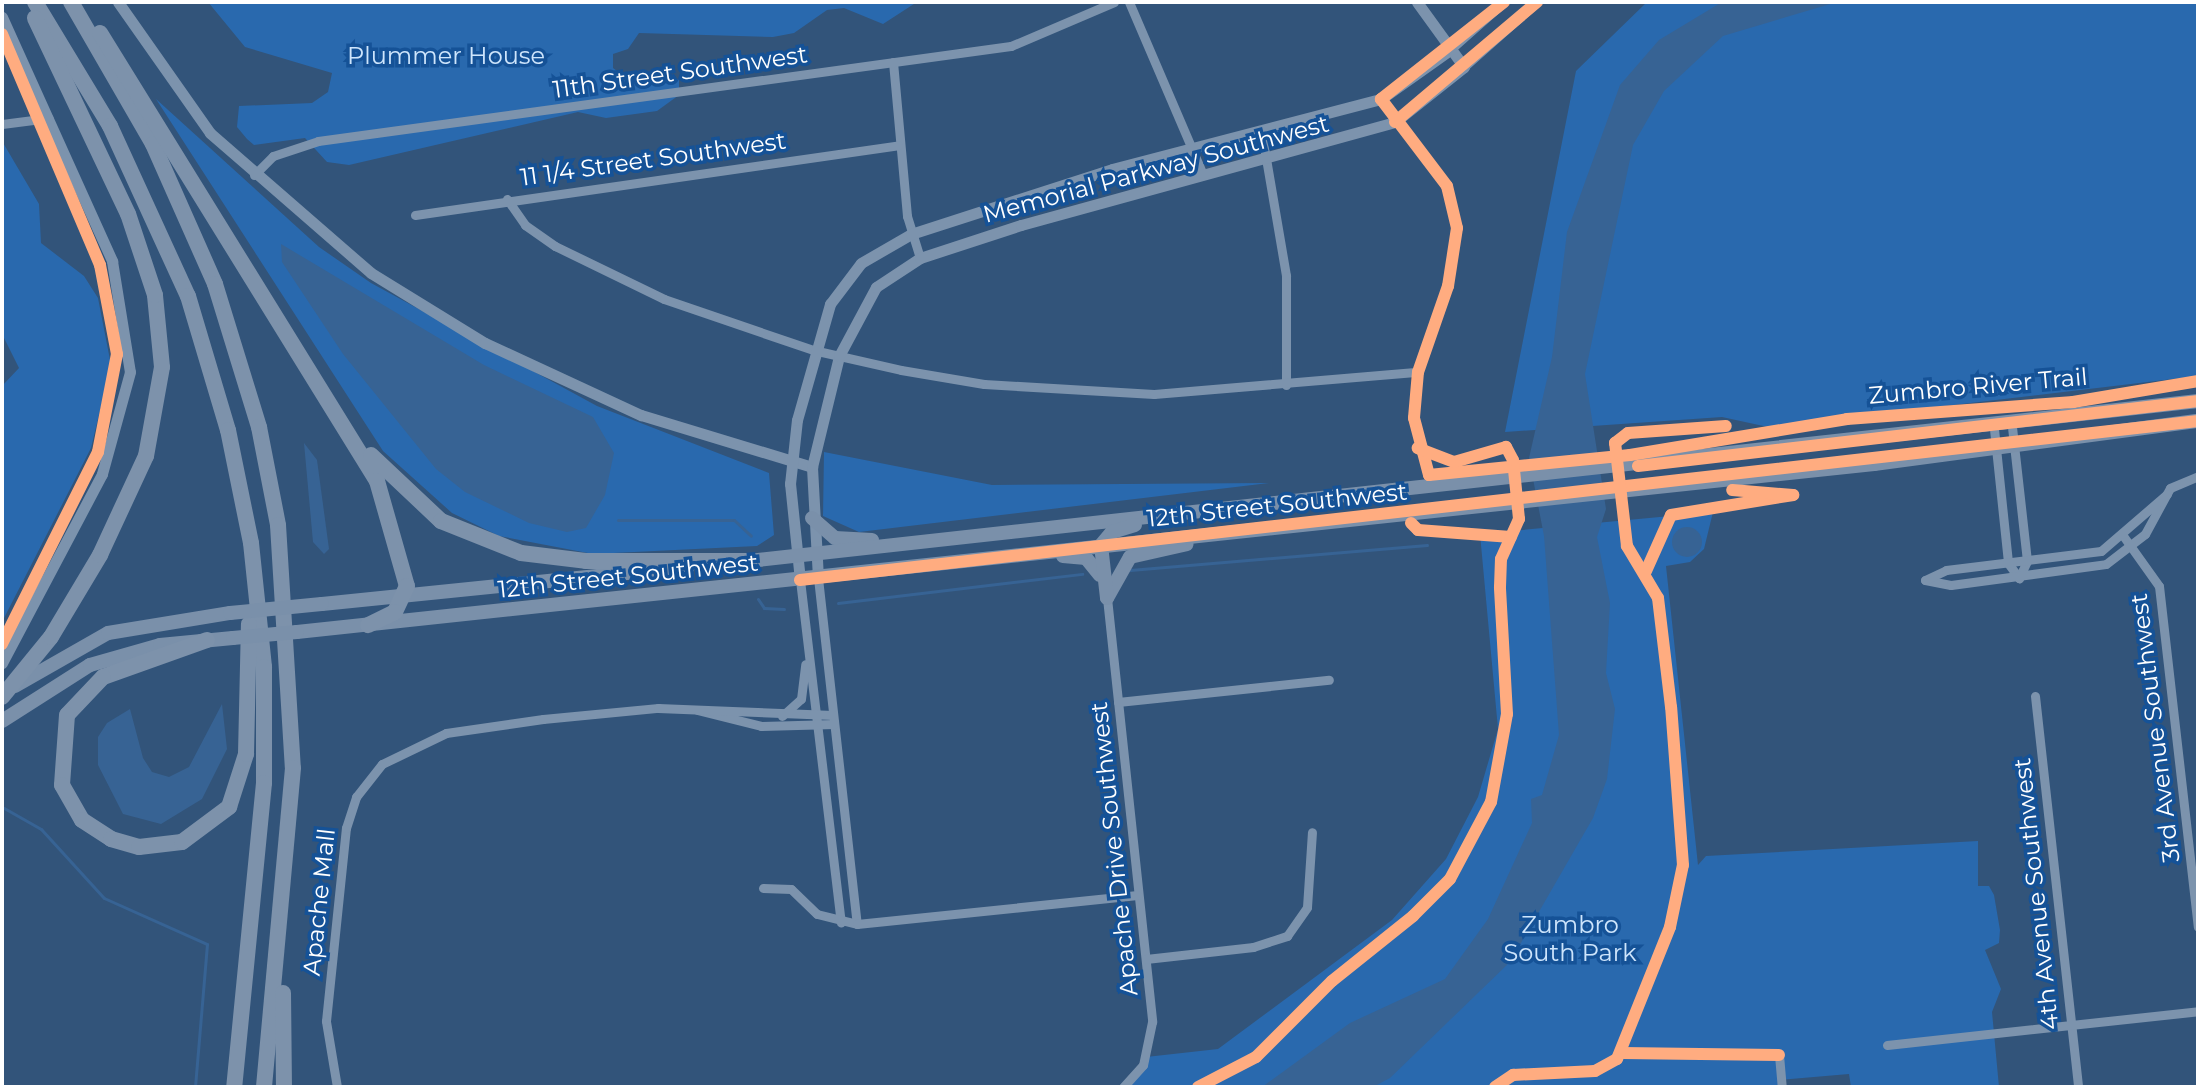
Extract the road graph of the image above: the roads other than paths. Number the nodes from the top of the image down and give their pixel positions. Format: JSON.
{"nodes":[{"id":1,"x":29,"y":2,"type":"edge"},
{"id":2,"x":35,"y":2,"type":"edge"},
{"id":3,"x":71,"y":2,"type":"edge"},
{"id":4,"x":79,"y":2,"type":"edge"},
{"id":5,"x":118,"y":2,"type":"edge"},
{"id":6,"x":1114,"y":2,"type":"edge"},
{"id":7,"x":1129,"y":2,"type":"edge"},
{"id":8,"x":1417,"y":2,"type":"edge"},
{"id":9,"x":1504,"y":2,"type":"edge"},
{"id":10,"x":1537,"y":2,"type":"edge"},
{"id":11,"x":2,"y":17,"type":"edge"},
{"id":12,"x":1450,"y":50,"type":"junction"},
{"id":13,"x":893,"y":62,"type":"junction"},
{"id":14,"x":1464,"y":67,"type":"junction"},
{"id":15,"x":1381,"y":99,"type":"junction"},
{"id":16,"x":49,"y":118,"type":"junction"},
{"id":17,"x":1395,"y":122,"type":"junction"},
{"id":18,"x":2,"y":124,"type":"edge"},
{"id":19,"x":1262,"y":135,"type":"junction"},
{"id":20,"x":898,"y":145,"type":"junction"},
{"id":21,"x":1195,"y":148,"type":"junction"},
{"id":22,"x":1267,"y":163,"type":"junction"},
{"id":23,"x":254,"y":175,"type":"junction"},
{"id":24,"x":1203,"y":175,"type":"junction"},
{"id":25,"x":507,"y":199,"type":"junction"},
{"id":26,"x":415,"y":215,"type":"dead end"},
{"id":27,"x":911,"y":234,"type":"junction"},
{"id":28,"x":920,"y":258,"type":"junction"},
{"id":29,"x":813,"y":350,"type":"junction"},
{"id":30,"x":839,"y":356,"type":"junction"},
{"id":31,"x":1418,"y":372,"type":"junction"},
{"id":32,"x":1286,"y":385,"type":"junction"},
{"id":33,"x":2198,"y":401,"type":"edge"},
{"id":34,"x":1414,"y":418,"type":"dead end"},
{"id":35,"x":2198,"y":421,"type":"edge"},
{"id":36,"x":2012,"y":427,"type":"junction"},
{"id":37,"x":1994,"y":429,"type":"junction"},
{"id":38,"x":354,"y":433,"type":"junction"},
{"id":39,"x":2015,"y":447,"type":"junction"},
{"id":40,"x":1997,"y":449,"type":"junction"},
{"id":41,"x":791,"y":464,"type":"junction"},
{"id":42,"x":812,"y":467,"type":"junction"},
{"id":43,"x":2198,"y":476,"type":"edge"},
{"id":44,"x":2167,"y":494,"type":"junction"},
{"id":45,"x":1185,"y":512,"type":"junction"},
{"id":46,"x":812,"y":518,"type":"junction"},
{"id":47,"x":1233,"y":533,"type":"junction"},
{"id":48,"x":2124,"y":537,"type":"junction"},
{"id":49,"x":251,"y":543,"type":"junction"},
{"id":50,"x":1101,"y":545,"type":"junction"},
{"id":51,"x":887,"y":546,"type":"junction"},
{"id":52,"x":2134,"y":546,"type":"junction"},
{"id":53,"x":1036,"y":552,"type":"junction"},
{"id":54,"x":816,"y":554,"type":"junction"},
{"id":55,"x":797,"y":556,"type":"junction"},
{"id":56,"x":752,"y":561,"type":"junction"},
{"id":57,"x":2027,"y":561,"type":"junction"},
{"id":58,"x":2008,"y":563,"type":"junction"},
{"id":59,"x":1100,"y":575,"type":"junction"},
{"id":60,"x":818,"y":578,"type":"junction"},
{"id":61,"x":2019,"y":578,"type":"junction"},
{"id":62,"x":800,"y":580,"type":"junction"},
{"id":63,"x":405,"y":596,"type":"junction"},
{"id":64,"x":1107,"y":598,"type":"junction"},
{"id":65,"x":368,"y":625,"type":"junction"},
{"id":66,"x":805,"y":636,"type":"junction"},
{"id":67,"x":207,"y":640,"type":"junction"},
{"id":68,"x":2,"y":663,"type":"edge"},
{"id":69,"x":1329,"y":680,"type":"dead end"},
{"id":70,"x":2035,"y":696,"type":"dead end"},
{"id":71,"x":2,"y":697,"type":"edge"},
{"id":72,"x":1118,"y":702,"type":"junction"},
{"id":73,"x":694,"y":709,"type":"junction"},
{"id":74,"x":777,"y":717,"type":"junction"},
{"id":75,"x":834,"y":719,"type":"junction"},
{"id":76,"x":2,"y":721,"type":"edge"},
{"id":77,"x":818,"y":722,"type":"junction"},
{"id":78,"x":1312,"y":832,"type":"dead end"},
{"id":79,"x":763,"y":888,"type":"dead end"},
{"id":80,"x":1138,"y":895,"type":"junction"},
{"id":81,"x":285,"y":899,"type":"junction"},
{"id":82,"x":841,"y":923,"type":"junction"},
{"id":83,"x":857,"y":924,"type":"junction"},
{"id":84,"x":2198,"y":927,"type":"edge"},
{"id":85,"x":1146,"y":959,"type":"junction"},
{"id":86,"x":2198,"y":1011,"type":"edge"},
{"id":87,"x":2071,"y":1025,"type":"junction"},
{"id":88,"x":1887,"y":1045,"type":"dead end"},
{"id":89,"x":1779,"y":1055,"type":"dead end"},
{"id":90,"x":234,"y":1087,"type":"edge"},
{"id":91,"x":264,"y":1087,"type":"edge"},
{"id":92,"x":284,"y":1087,"type":"edge"},
{"id":93,"x":337,"y":1087,"type":"edge"},
{"id":94,"x":1123,"y":1087,"type":"edge"},
{"id":95,"x":1782,"y":1087,"type":"edge"},
{"id":96,"x":2078,"y":1087,"type":"edge"}],
"edges":[{"from":1,"to":71,"type":"highway"},
{"from":2,"to":49,"type":"highway"},
{"from":3,"to":81,"type":"highway"},
{"from":4,"to":38,"type":"highway"},
{"from":5,"to":23,"type":"street"},
{"from":6,"to":13,"type":"street","name":"11th Street Southwest"},
{"from":7,"to":21,"type":"street"},
{"from":8,"to":12,"type":"street"},
{"from":9,"to":12,"type":"street","name":"Memorial Parkway Southwest"},
{"from":10,"to":14,"type":"street","name":"Memorial Parkway Southwest"},
{"from":11,"to":16,"type":"street"},
{"from":12,"to":14,"type":"street"},
{"from":12,"to":15,"type":"street","name":"Memorial Parkway Southwest"},
{"from":13,"to":20,"type":"street"},
{"from":13,"to":23,"type":"street","name":"11th Street Southwest"},
{"from":14,"to":17,"type":"street","name":"Memorial Parkway Southwest"},
{"from":15,"to":17,"type":"street"},
{"from":15,"to":19,"type":"street","name":"Memorial Parkway Southwest"},
{"from":16,"to":18,"type":"street"},
{"from":16,"to":68,"type":"street"},
{"from":17,"to":22,"type":"street","name":"Memorial Parkway Southwest"},
{"from":17,"to":31,"type":"street"},
{"from":19,"to":21,"type":"street","name":"Memorial Parkway Southwest"},
{"from":19,"to":22,"type":"street"},
{"from":20,"to":25,"type":"street","name":"11 1/4 Street Southwest"},
{"from":20,"to":27,"type":"street"},
{"from":21,"to":24,"type":"street"},
{"from":21,"to":27,"type":"street","name":"Memorial Parkway Southwest"},
{"from":22,"to":24,"type":"street","name":"Memorial Parkway Southwest"},
{"from":22,"to":32,"type":"street"},
{"from":23,"to":41,"type":"street"},
{"from":24,"to":28,"type":"street","name":"Memorial Parkway Southwest"},
{"from":25,"to":26,"type":"street","name":"11 1/4 Street Southwest"},
{"from":25,"to":29,"type":"street"},
{"from":27,"to":28,"type":"street"},
{"from":27,"to":29,"type":"street","name":"Memorial Parkway Southwest"},
{"from":28,"to":30,"type":"street","name":"Memorial Parkway Southwest"},
{"from":29,"to":30,"type":"street"},
{"from":29,"to":41,"type":"street","name":"Memorial Parkway Southwest"},
{"from":30,"to":32,"type":"street"},
{"from":30,"to":42,"type":"street","name":"Memorial Parkway Southwest"},
{"from":31,"to":32,"type":"street"},
{"from":31,"to":34,"type":"street"},
{"from":33,"to":36,"type":"main road","name":"12th Street Southwest"},
{"from":35,"to":39,"type":"main road","name":"12th Street Southwest"},
{"from":36,"to":37,"type":"main road","name":"12th Street Southwest"},
{"from":36,"to":39,"type":"street"},
{"from":37,"to":40,"type":"street"},
{"from":37,"to":45,"type":"main road","name":"12th Street Southwest"},
{"from":38,"to":56,"type":"highway"},
{"from":38,"to":63,"type":"highway"},
{"from":39,"to":40,"type":"main road","name":"12th Street Southwest"},
{"from":39,"to":57,"type":"street"},
{"from":40,"to":47,"type":"main road","name":"12th Street Southwest"},
{"from":40,"to":58,"type":"street"},
{"from":41,"to":42,"type":"street"},
{"from":41,"to":55,"type":"street","name":"Memorial Parkway Southwest"},
{"from":42,"to":46,"type":"street","name":"Memorial Parkway Southwest"},
{"from":43,"to":44,"type":"street"},
{"from":44,"to":48,"type":"street"},
{"from":44,"to":52,"type":"street"},
{"from":45,"to":50,"type":"main road"},
{"from":45,"to":51,"type":"main road","name":"12th Street Southwest"},
{"from":46,"to":51,"type":"main road"},
{"from":46,"to":54,"type":"street","name":"Memorial Parkway Southwest"},
{"from":47,"to":50,"type":"main road","name":"12th Street Southwest"},
{"from":47,"to":64,"type":"main road"},
{"from":48,"to":52,"type":"street","name":"3rd Avenue Southwest"},
{"from":48,"to":57,"type":"street"},
{"from":49,"to":67,"type":"highway"},
{"from":49,"to":90,"type":"highway"},
{"from":50,"to":53,"type":"main road","name":"12th Street Southwest"},
{"from":50,"to":59,"type":"main road"},
{"from":51,"to":54,"type":"main road","name":"12th Street Southwest"},
{"from":52,"to":61,"type":"street"},
{"from":52,"to":84,"type":"street","name":"3rd Avenue Southwest"},
{"from":53,"to":59,"type":"main road"},
{"from":53,"to":60,"type":"main road","name":"12th Street Southwest"},
{"from":54,"to":55,"type":"main road","name":"12th Street Southwest"},
{"from":54,"to":60,"type":"street","name":"Memorial Parkway Southwest"},
{"from":55,"to":56,"type":"main road","name":"12th Street Southwest"},
{"from":55,"to":62,"type":"street","name":"Memorial Parkway Southwest"},
{"from":56,"to":63,"type":"main road","name":"12th Street Southwest"},
{"from":57,"to":58,"type":"street"},
{"from":57,"to":61,"type":"street"},
{"from":58,"to":61,"type":"street"},
{"from":58,"to":61,"type":"street"},
{"from":59,"to":64,"type":"main road"},
{"from":60,"to":62,"type":"main road","name":"12th Street Southwest"},
{"from":60,"to":75,"type":"street","name":"Memorial Parkway Southwest"},
{"from":62,"to":65,"type":"main road","name":"12th Street Southwest"},
{"from":62,"to":66,"type":"street","name":"Memorial Parkway Southwest"},
{"from":63,"to":65,"type":"highway"},
{"from":63,"to":71,"type":"main road","name":"12th Street Southwest","bridge":true},
{"from":64,"to":72,"type":"street","name":"Apache Drive Southwest"},
{"from":65,"to":67,"type":"main road","name":"12th Street Southwest","bridge":true},
{"from":66,"to":74,"type":"street"},
{"from":66,"to":77,"type":"street","name":"Memorial Parkway Southwest"},
{"from":67,"to":76,"type":"main road","name":"12th Street Southwest"},
{"from":69,"to":72,"type":"street"},
{"from":70,"to":87,"type":"street","name":"4th Avenue Southwest"},
{"from":72,"to":80,"type":"street","name":"Apache Drive Southwest"},
{"from":73,"to":74,"type":"street","name":"Apache Mall"},
{"from":73,"to":77,"type":"street"},
{"from":73,"to":93,"type":"street","name":"Apache Mall"},
{"from":74,"to":77,"type":"street","name":"Apache Mall"},
{"from":75,"to":77,"type":"street"},
{"from":75,"to":83,"type":"street","name":"Memorial Parkway Southwest"},
{"from":77,"to":82,"type":"street","name":"Memorial Parkway Southwest"},
{"from":78,"to":85,"type":"street"},
{"from":79,"to":82,"type":"street"},
{"from":80,"to":83,"type":"street"},
{"from":80,"to":85,"type":"street","name":"Apache Drive Southwest"},
{"from":81,"to":91,"type":"highway"},
{"from":81,"to":92,"type":"highway"},
{"from":82,"to":83,"type":"street"},
{"from":85,"to":94,"type":"street","name":"Apache Drive Southwest"},
{"from":86,"to":87,"type":"street"},
{"from":87,"to":88,"type":"street"},
{"from":87,"to":96,"type":"street","name":"4th Avenue Southwest"},
{"from":89,"to":95,"type":"street"}]}
